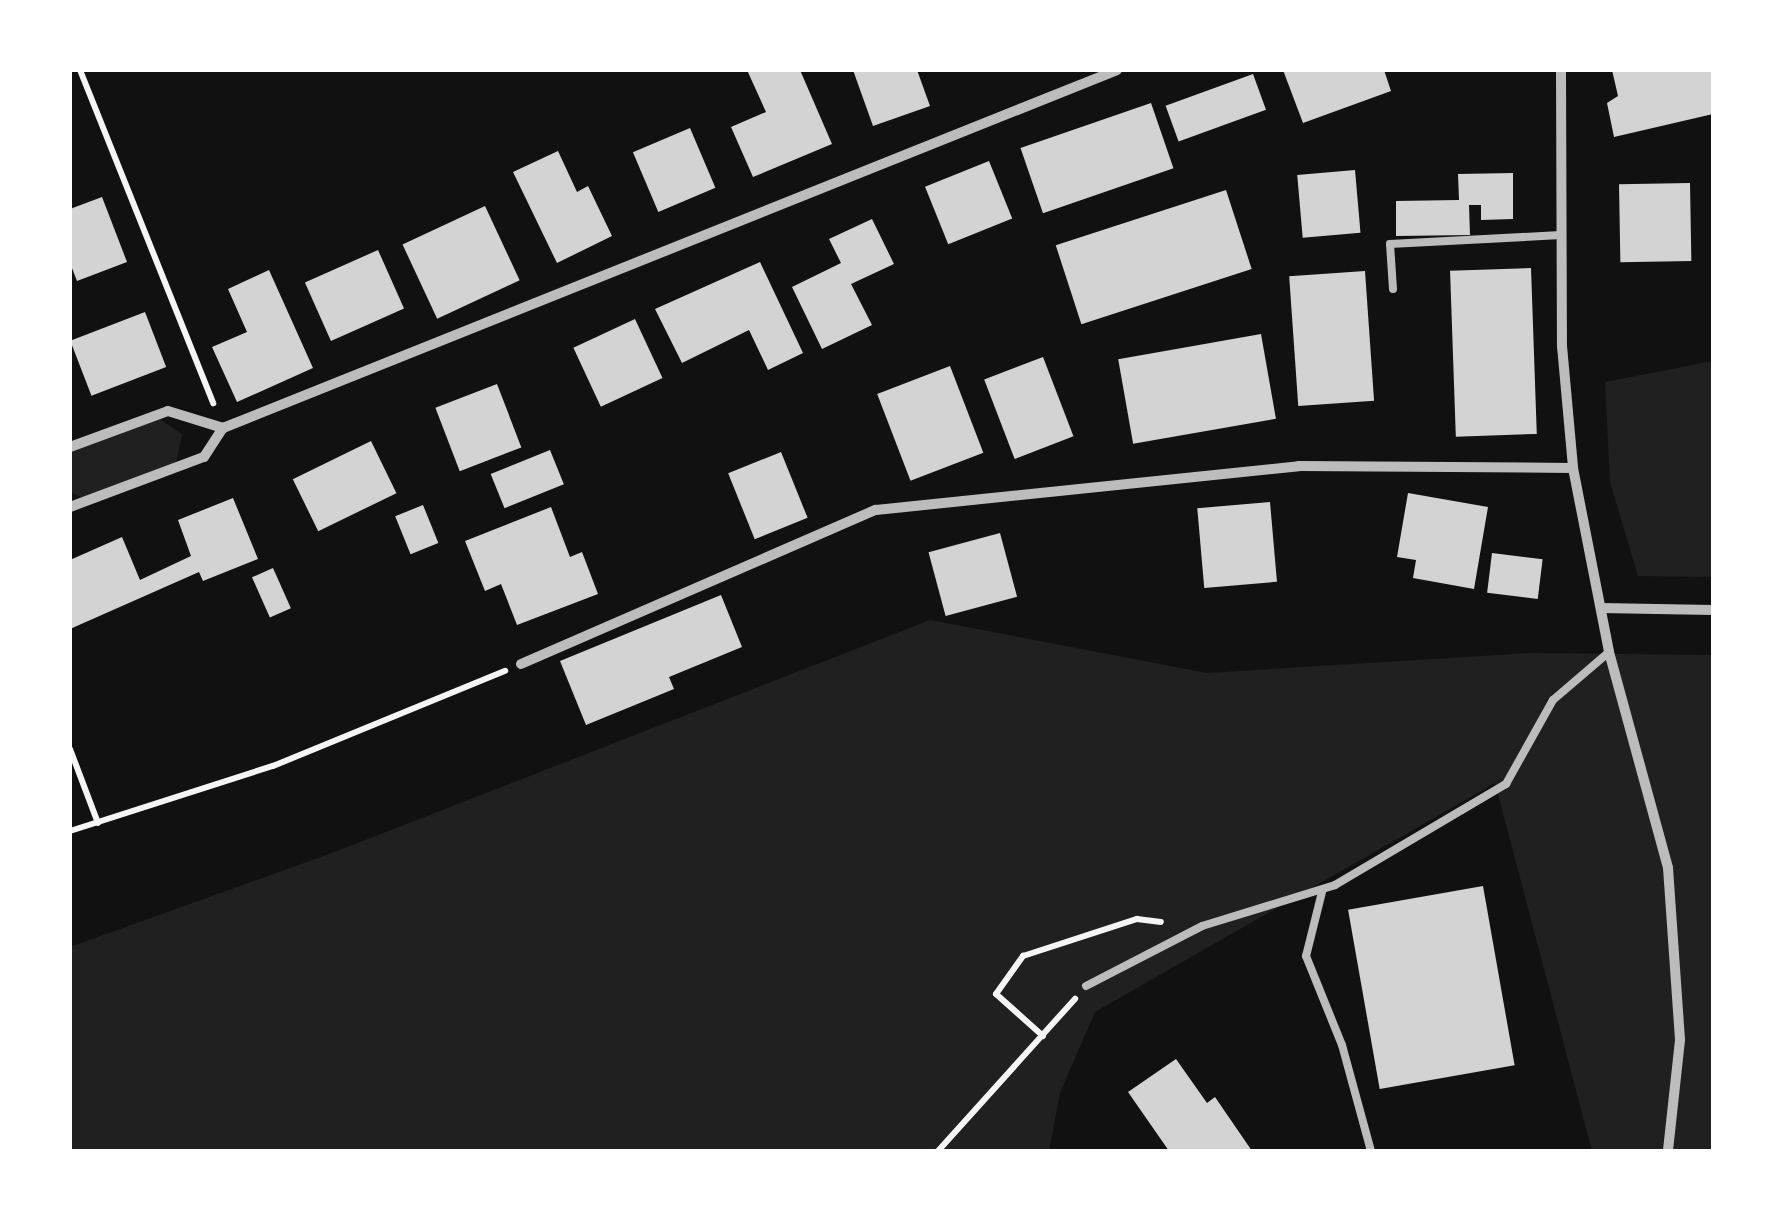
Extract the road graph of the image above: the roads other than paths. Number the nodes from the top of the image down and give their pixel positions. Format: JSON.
{"nodes":[{"id":1,"x":1117,"y":70,"type":"edge"},
{"id":2,"x":1561,"y":70,"type":"edge"},
{"id":3,"x":1562,"y":235,"type":"junction"},
{"id":4,"x":1393,"y":289,"type":"dead end"},
{"id":5,"x":223,"y":428,"type":"junction"},
{"id":6,"x":70,"y":447,"type":"edge"},
{"id":7,"x":1573,"y":468,"type":"junction"},
{"id":8,"x":70,"y":507,"type":"edge"},
{"id":9,"x":1601,"y":608,"type":"junction"},
{"id":10,"x":1713,"y":610,"type":"edge"},
{"id":11,"x":1609,"y":652,"type":"junction"},
{"id":12,"x":522,"y":664,"type":"road end"},
{"id":13,"x":1322,"y":892,"type":"junction"},
{"id":14,"x":1086,"y":986,"type":"road end"},
{"id":15,"x":1370,"y":1151,"type":"edge"},
{"id":16,"x":1668,"y":1151,"type":"edge"}],
"edges":[{"from":1,"to":5,"type":"street"},
{"from":2,"to":3,"type":"street"},
{"from":3,"to":4,"type":"lane"},
{"from":3,"to":7,"type":"street"},
{"from":5,"to":6,"type":"street"},
{"from":5,"to":8,"type":"street"},
{"from":7,"to":9,"type":"street"},
{"from":7,"to":12,"type":"street"},
{"from":9,"to":10,"type":"street"},
{"from":9,"to":11,"type":"street"},
{"from":11,"to":13,"type":"lane"},
{"from":11,"to":16,"type":"street"},
{"from":13,"to":14,"type":"lane"},
{"from":13,"to":15,"type":"lane"}]}
